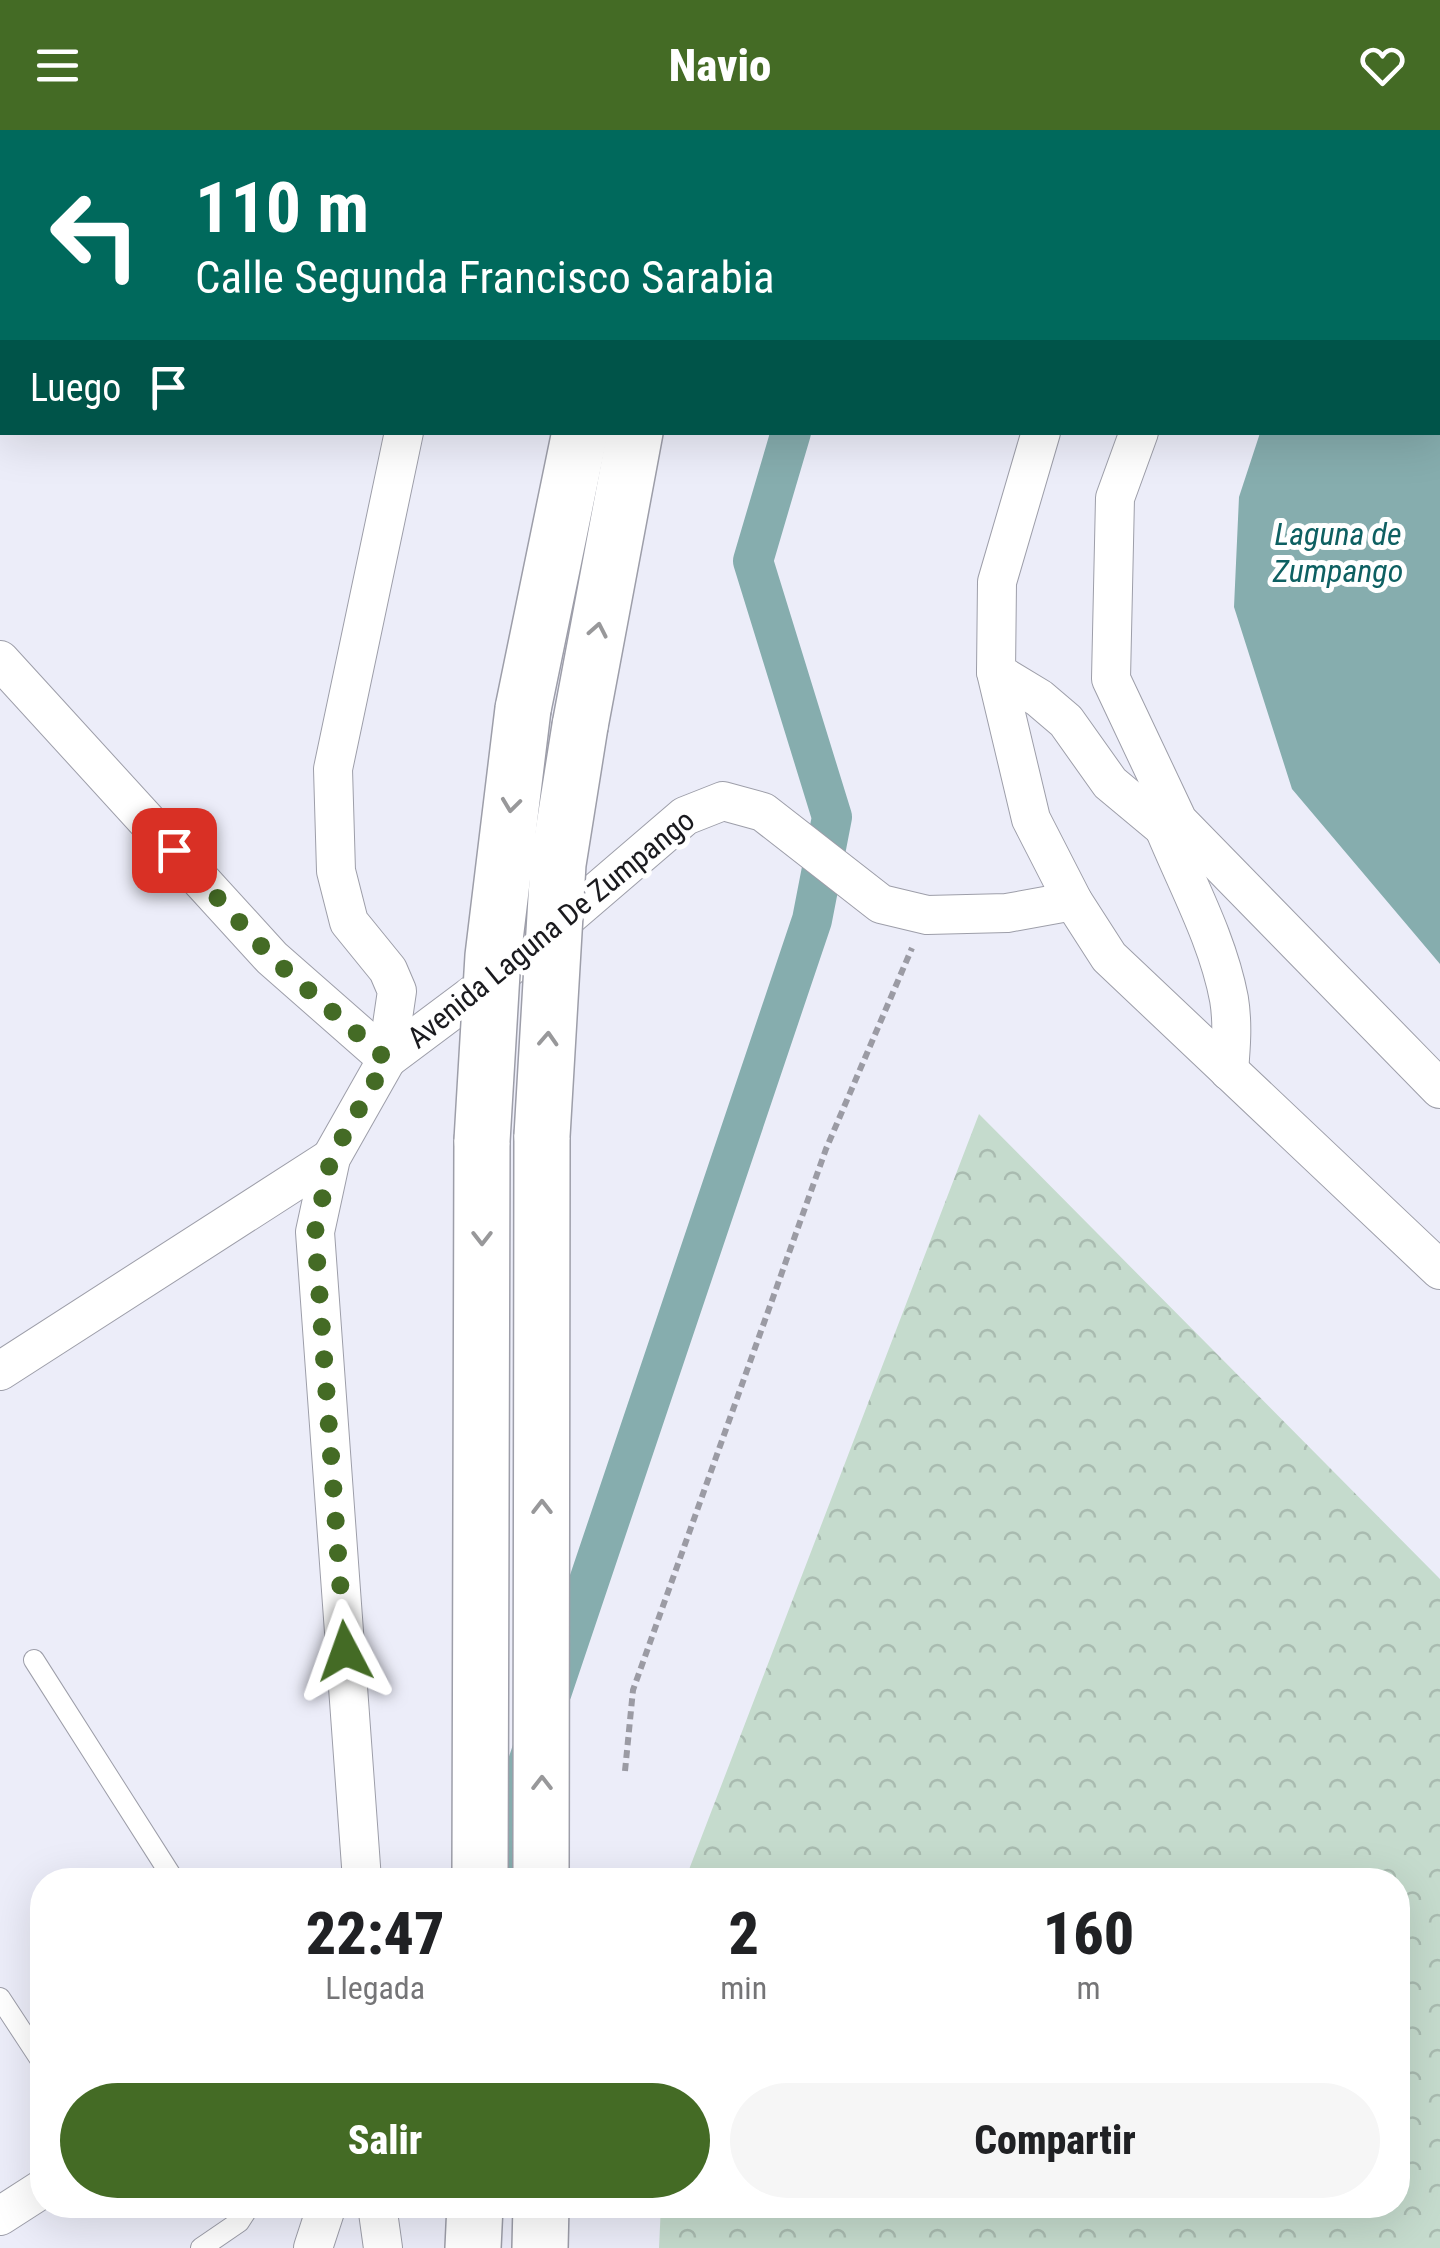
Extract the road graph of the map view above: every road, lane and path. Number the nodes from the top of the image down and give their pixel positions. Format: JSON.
{"nodes":[{"id":1,"x":403,"y":435,"type":"edge"},
{"id":2,"x":579,"y":435,"type":"edge"},
{"id":3,"x":633,"y":435,"type":"edge"},
{"id":4,"x":1041,"y":435,"type":"edge"},
{"id":5,"x":1137,"y":435,"type":"edge"},
{"id":6,"x":0,"y":660,"type":"edge"},
{"id":7,"x":996,"y":672,"type":"junction"},
{"id":8,"x":1171,"y":825,"type":"junction"},
{"id":9,"x":1073,"y":901,"type":"junction"},
{"id":10,"x":927,"y":915,"type":"junction"},
{"id":11,"x":387,"y":1060,"type":"junction"},
{"id":12,"x":1229,"y":1071,"type":"junction"},
{"id":13,"x":1440,"y":1089,"type":"edge"},
{"id":14,"x":331,"y":1158,"type":"junction"},
{"id":15,"x":1440,"y":1270,"type":"edge"},
{"id":16,"x":0,"y":1371,"type":"edge"},
{"id":17,"x":34,"y":1660,"type":"dead end"},
{"id":18,"x":626,"y":1770,"type":"dead end"},
{"id":19,"x":166,"y":1868,"type":"edge"},
{"id":20,"x":361,"y":1868,"type":"edge"},
{"id":21,"x":480,"y":1868,"type":"edge"},
{"id":22,"x":542,"y":1868,"type":"edge"},
{"id":23,"x":0,"y":1998,"type":"edge"},
{"id":24,"x":30,"y":2044,"type":"edge"},
{"id":25,"x":30,"y":2197,"type":"edge"},
{"id":26,"x":0,"y":2216,"type":"edge"},
{"id":27,"x":242,"y":2218,"type":"edge"},
{"id":28,"x":323,"y":2218,"type":"edge"},
{"id":29,"x":379,"y":2218,"type":"edge"},
{"id":30,"x":475,"y":2218,"type":"edge"},
{"id":31,"x":541,"y":2218,"type":"edge"},
{"id":32,"x":201,"y":2248,"type":"edge"},
{"id":33,"x":313,"y":2248,"type":"edge"},
{"id":34,"x":383,"y":2248,"type":"edge"},
{"id":35,"x":474,"y":2248,"type":"edge"},
{"id":36,"x":540,"y":2248,"type":"edge"}],
"edges":[{"from":1,"to":11,"type":"street"},
{"from":2,"to":21,"type":"highway","one_way":true,"bridge":true},
{"from":22,"to":3,"type":"highway","one_way":true,"bridge":true},
{"from":4,"to":7,"type":"street"},
{"from":5,"to":8,"type":"street"},
{"from":6,"to":11,"type":"street"},
{"from":7,"to":8,"type":"street"},
{"from":7,"to":9,"type":"street"},
{"from":8,"to":12,"type":"street"},
{"from":8,"to":13,"type":"street"},
{"from":9,"to":10,"type":"street"},
{"from":9,"to":12,"type":"street"},
{"from":10,"to":11,"type":"street","name":"Avenida Laguna De Zumpango"},
{"from":10,"to":18,"type":"path"},
{"from":11,"to":14,"type":"street"},
{"from":12,"to":15,"type":"street"},
{"from":14,"to":16,"type":"street"},
{"from":14,"to":20,"type":"street"},
{"from":17,"to":19,"type":"lane"},
{"from":23,"to":24,"type":"lane"},
{"from":25,"to":26,"type":"street"},
{"from":27,"to":32,"type":"lane"},
{"from":28,"to":33,"type":"street"},
{"from":29,"to":34,"type":"street"},
{"from":30,"to":35,"type":"highway"},
{"from":31,"to":36,"type":"highway"}]}
